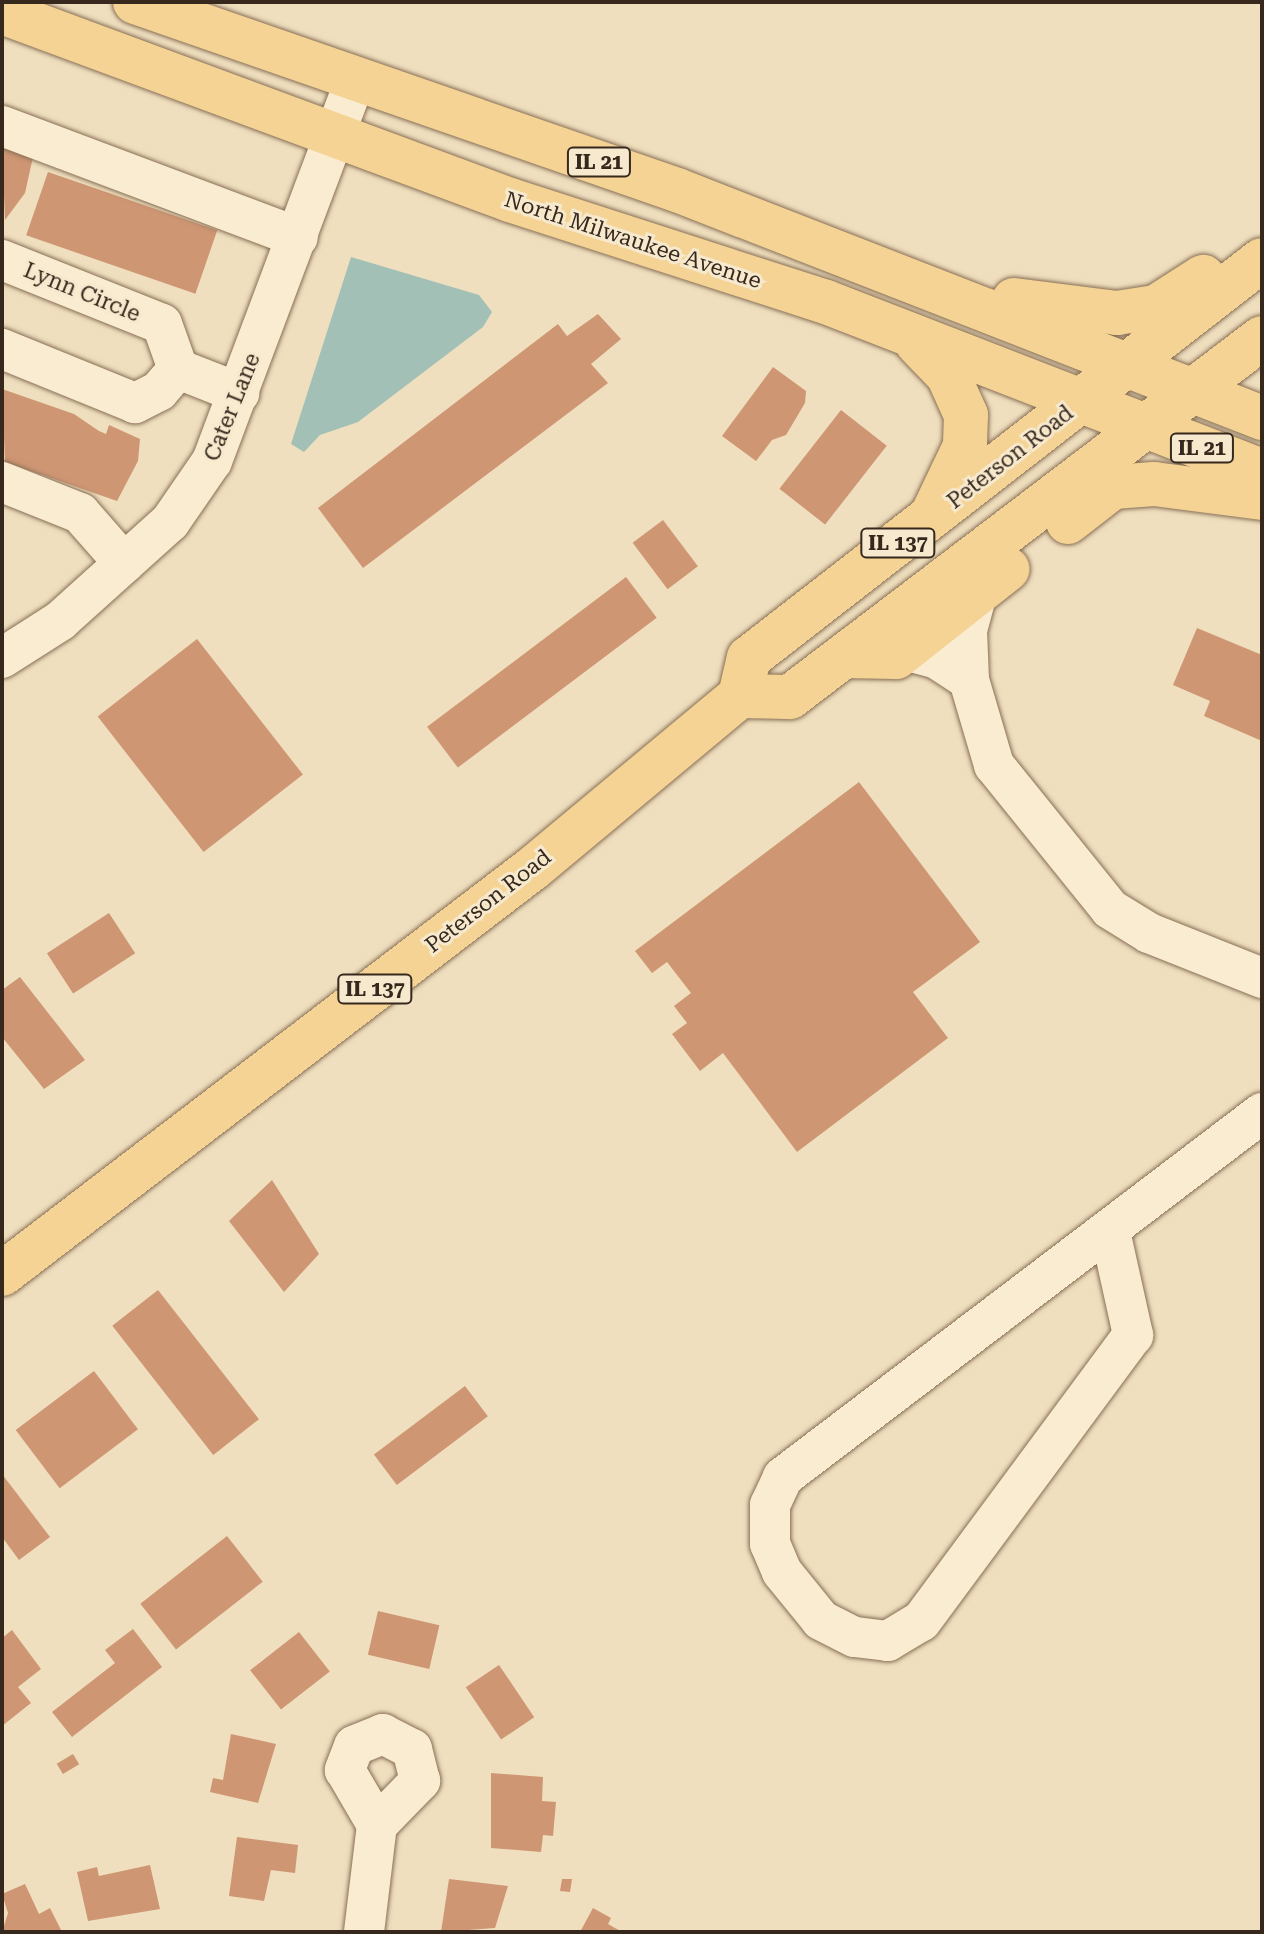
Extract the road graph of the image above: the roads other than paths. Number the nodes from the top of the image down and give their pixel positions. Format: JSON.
{"nodes":[{"id":1,"x":135,"y":2,"type":"edge"},
{"id":2,"x":2,"y":12,"type":"edge"},
{"id":3,"x":355,"y":81,"type":"junction"},
{"id":4,"x":2,"y":126,"type":"edge"},
{"id":5,"x":336,"y":135,"type":"junction"},
{"id":6,"x":1262,"y":231,"type":"edge"},
{"id":7,"x":298,"y":237,"type":"junction"},
{"id":8,"x":2,"y":260,"type":"edge"},
{"id":9,"x":1262,"y":260,"type":"edge"},
{"id":10,"x":959,"y":295,"type":"junction"},
{"id":11,"x":1262,"y":338,"type":"edge"},
{"id":12,"x":912,"y":339,"type":"junction"},
{"id":13,"x":2,"y":349,"type":"edge"},
{"id":14,"x":1129,"y":363,"type":"junction"},
{"id":15,"x":178,"y":369,"type":"junction"},
{"id":16,"x":1193,"y":389,"type":"junction"},
{"id":17,"x":239,"y":393,"type":"junction"},
{"id":18,"x":1078,"y":403,"type":"junction"},
{"id":19,"x":1262,"y":418,"type":"edge"},
{"id":20,"x":1141,"y":428,"type":"junction"},
{"id":21,"x":1262,"y":471,"type":"edge"},
{"id":22,"x":2,"y":482,"type":"edge"},
{"id":23,"x":1262,"y":498,"type":"edge"},
{"id":24,"x":931,"y":518,"type":"junction"},
{"id":25,"x":124,"y":563,"type":"junction"},
{"id":26,"x":977,"y":593,"type":"junction"},
{"id":27,"x":904,"y":650,"type":"junction"},
{"id":28,"x":844,"y":656,"type":"junction"},
{"id":29,"x":2,"y":658,"type":"edge"},
{"id":30,"x":969,"y":680,"type":"junction"},
{"id":31,"x":740,"y":696,"type":"junction"},
{"id":32,"x":1262,"y":978,"type":"edge"},
{"id":33,"x":1262,"y":1113,"type":"edge"},
{"id":34,"x":1110,"y":1231,"type":"junction"},
{"id":35,"x":2,"y":1274,"type":"edge"},
{"id":36,"x":377,"y":1825,"type":"dead end"},
{"id":37,"x":364,"y":1932,"type":"edge"}],
"edges":[{"from":1,"to":3,"type":"main road","number":"IL 21"},
{"from":2,"to":5,"type":"main road","name":"North Milwaukee Avenue","number":"IL 21"},
{"from":3,"to":5,"type":"street","name":"Cater Lane"},
{"from":3,"to":10,"type":"main road","number":"IL 21"},
{"from":4,"to":7,"type":"street"},
{"from":5,"to":7,"type":"street","name":"Cater Lane"},
{"from":5,"to":12,"type":"main road","name":"North Milwaukee Avenue","number":"IL 21"},
{"from":6,"to":10,"type":"main road"},
{"from":7,"to":17,"type":"street","name":"Cater Lane"},
{"from":8,"to":15,"type":"street","name":"Lynn Circle"},
{"from":9,"to":14,"type":"main road","name":"Peterson Road","number":"IL 137"},
{"from":10,"to":14,"type":"main road","number":"IL 21"},
{"from":11,"to":16,"type":"main road","number":"IL 137"},
{"from":12,"to":18,"type":"main road","name":"North Milwaukee Avenue","number":"IL 21"},
{"from":12,"to":24,"type":"main road"},
{"from":13,"to":15,"type":"street"},
{"from":14,"to":16,"type":"main road","number":"IL 21"},
{"from":14,"to":18,"type":"main road","name":"Peterson Road","number":"IL 137"},
{"from":15,"to":17,"type":"street"},
{"from":16,"to":19,"type":"main road","number":"IL 21"},
{"from":16,"to":20,"type":"main road","number":"IL 137"},
{"from":17,"to":25,"type":"street","name":"Cater Lane"},
{"from":18,"to":20,"type":"main road","name":"North Milwaukee Avenue","number":"IL 21"},
{"from":18,"to":24,"type":"main road","name":"Peterson Road","number":"IL 137"},
{"from":20,"to":21,"type":"main road","name":"North Milwaukee Avenue","number":"IL 21"},
{"from":20,"to":28,"type":"main road","number":"IL 137"},
{"from":22,"to":25,"type":"street"},
{"from":23,"to":26,"type":"main road"},
{"from":24,"to":31,"type":"main road","name":"Peterson Road","number":"IL 137"},
{"from":25,"to":29,"type":"street","name":"Cater Lane"},
{"from":26,"to":27,"type":"main road"},
{"from":26,"to":30,"type":"street"},
{"from":27,"to":28,"type":"main road"},
{"from":27,"to":30,"type":"street"},
{"from":28,"to":31,"type":"main road","number":"IL 137"},
{"from":30,"to":32,"type":"street"},
{"from":31,"to":35,"type":"main road","name":"Peterson Road","number":"IL 137"},
{"from":33,"to":34,"type":"street"},
{"from":34,"to":34,"type":"street"},
{"from":36,"to":37,"type":"street"}]}
